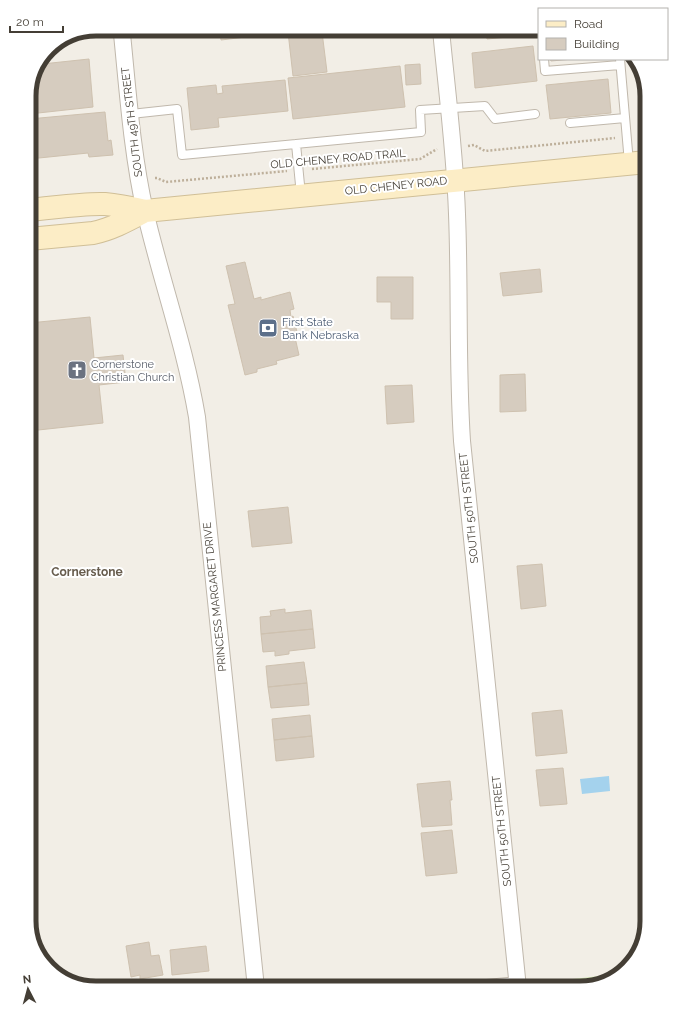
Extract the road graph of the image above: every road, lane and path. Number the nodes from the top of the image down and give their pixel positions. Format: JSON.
{"nodes":[{"id":1,"x":122,"y":36,"type":"edge"},
{"id":2,"x":442,"y":36,"type":"edge"},
{"id":3,"x":544,"y":60,"type":"edge"},
{"id":4,"x":620,"y":62,"type":"edge"},
{"id":5,"x":449,"y":107,"type":"junction"},
{"id":6,"x":131,"y":114,"type":"junction"},
{"id":7,"x":535,"y":114,"type":"dead end"},
{"id":8,"x":625,"y":118,"type":"junction"},
{"id":9,"x":570,"y":123,"type":"dead end"},
{"id":10,"x":640,"y":136,"type":"edge"},
{"id":11,"x":626,"y":137,"type":"junction"},
{"id":12,"x":296,"y":144,"type":"junction"},
{"id":13,"x":453,"y":147,"type":"junction"},
{"id":14,"x":638,"y":162,"type":"edge"},
{"id":15,"x":299,"y":170,"type":"junction"},
{"id":16,"x":139,"y":180,"type":"junction"},
{"id":17,"x":456,"y":181,"type":"junction"},
{"id":18,"x":301,"y":196,"type":"junction"},
{"id":19,"x":36,"y":209,"type":"edge"},
{"id":20,"x":145,"y":211,"type":"junction"},
{"id":21,"x":36,"y":238,"type":"edge"},
{"id":22,"x":255,"y":981,"type":"edge"},
{"id":23,"x":517,"y":981,"type":"edge"}],
"edges":[{"from":1,"to":6,"type":"street","name":"SOUTH 49TH STREET"},
{"from":2,"to":5,"type":"street","name":"SOUTH 50TH STREET"},
{"from":3,"to":4,"type":"lane"},
{"from":4,"to":8,"type":"lane"},
{"from":5,"to":7,"type":"lane"},
{"from":5,"to":12,"type":"lane"},
{"from":5,"to":13,"type":"street","name":"SOUTH 50TH STREET"},
{"from":6,"to":12,"type":"lane"},
{"from":6,"to":16,"type":"street","name":"SOUTH 49TH STREET"},
{"from":8,"to":9,"type":"lane"},
{"from":8,"to":11,"type":"lane"},
{"from":10,"to":11,"type":"path","name":"OLD CHENEY ROAD TRAIL"},
{"from":11,"to":13,"type":"path","name":"OLD CHENEY ROAD TRAIL"},
{"from":11,"to":14,"type":"lane"},
{"from":12,"to":15,"type":"lane"},
{"from":13,"to":15,"type":"path","name":"OLD CHENEY ROAD TRAIL"},
{"from":13,"to":17,"type":"street","name":"SOUTH 50TH STREET"},
{"from":14,"to":17,"type":"main road","name":"OLD CHENEY ROAD"},
{"from":15,"to":16,"type":"path","name":"OLD CHENEY ROAD TRAIL"},
{"from":15,"to":18,"type":"lane"},
{"from":16,"to":20,"type":"street","name":"SOUTH 49TH STREET"},
{"from":17,"to":18,"type":"main road","name":"OLD CHENEY ROAD"},
{"from":17,"to":23,"type":"street","name":"SOUTH 50TH STREET"},
{"from":18,"to":20,"type":"main road","name":"OLD CHENEY ROAD"},
{"from":19,"to":20,"type":"main road","name":"OLD CHENEY ROAD"},
{"from":20,"to":21,"type":"main road","name":"OLD CHENEY ROAD"},
{"from":20,"to":22,"type":"street","name":"PRINCESS MARGARET DRIVE"}]}
